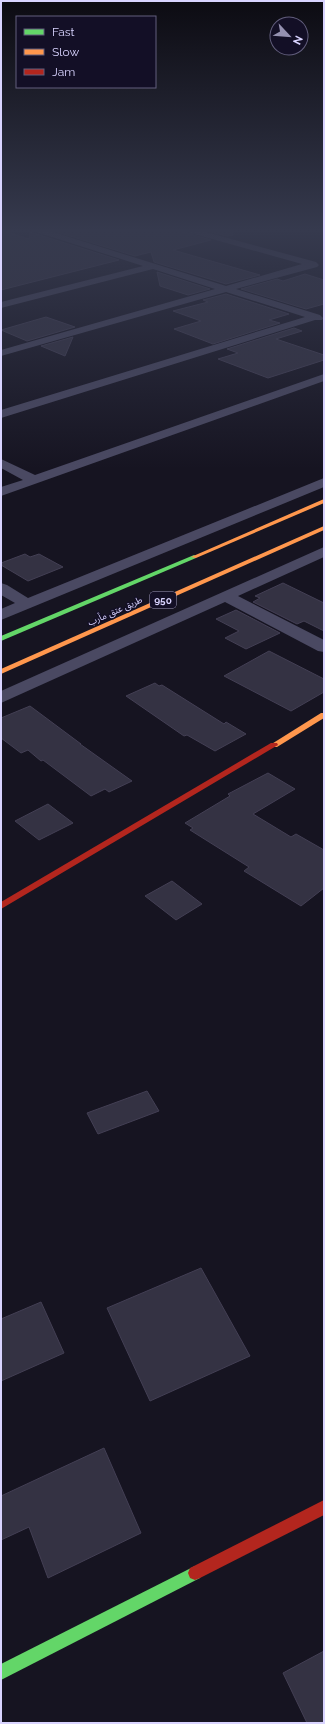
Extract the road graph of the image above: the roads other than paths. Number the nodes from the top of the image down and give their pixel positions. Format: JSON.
{"nodes":[{"id":1,"x":158,"y":308,"type":"edge"},
{"id":2,"x":289,"y":308,"type":"edge"},
{"id":3,"x":320,"y":318,"type":"edge"},
{"id":4,"x":1,"y":353,"type":"edge"},
{"id":5,"x":324,"y":377,"type":"edge"},
{"id":6,"x":1,"y":414,"type":"edge"},
{"id":7,"x":1,"y":463,"type":"edge"},
{"id":8,"x":34,"y":480,"type":"junction"},
{"id":9,"x":324,"y":482,"type":"edge"},
{"id":10,"x":1,"y":492,"type":"edge"},
{"id":11,"x":324,"y":501,"type":"edge"},
{"id":12,"x":324,"y":528,"type":"edge"},
{"id":13,"x":324,"y":551,"type":"edge"},
{"id":14,"x":1,"y":588,"type":"edge"},
{"id":15,"x":225,"y":596,"type":"junction"},
{"id":16,"x":27,"y":604,"type":"junction"},
{"id":17,"x":1,"y":615,"type":"edge"},
{"id":18,"x":1,"y":639,"type":"edge"},
{"id":19,"x":324,"y":647,"type":"edge"},
{"id":20,"x":1,"y":672,"type":"edge"},
{"id":21,"x":1,"y":698,"type":"edge"},
{"id":22,"x":324,"y":715,"type":"edge"},
{"id":23,"x":1,"y":906,"type":"edge"},
{"id":24,"x":324,"y":1507,"type":"edge"},
{"id":25,"x":1,"y":1672,"type":"edge"}],
"edges":[{"from":1,"to":4,"type":"street"},
{"from":2,"to":3,"type":"street"},
{"from":3,"to":6,"type":"street"},
{"from":5,"to":8,"type":"street"},
{"from":7,"to":8,"type":"street"},
{"from":8,"to":10,"type":"street"},
{"from":9,"to":16,"type":"street"},
{"from":11,"to":18,"type":"main road","name":"طريق عتق مأرب","number":"950"},
{"from":12,"to":20,"type":"main road","name":"طريق عتق مأرب","number":"950"},
{"from":13,"to":15,"type":"street"},
{"from":14,"to":16,"type":"street"},
{"from":15,"to":19,"type":"street"},
{"from":15,"to":21,"type":"street"},
{"from":16,"to":17,"type":"street"},
{"from":22,"to":23,"type":"main road"},
{"from":24,"to":25,"type":"main road"}]}
